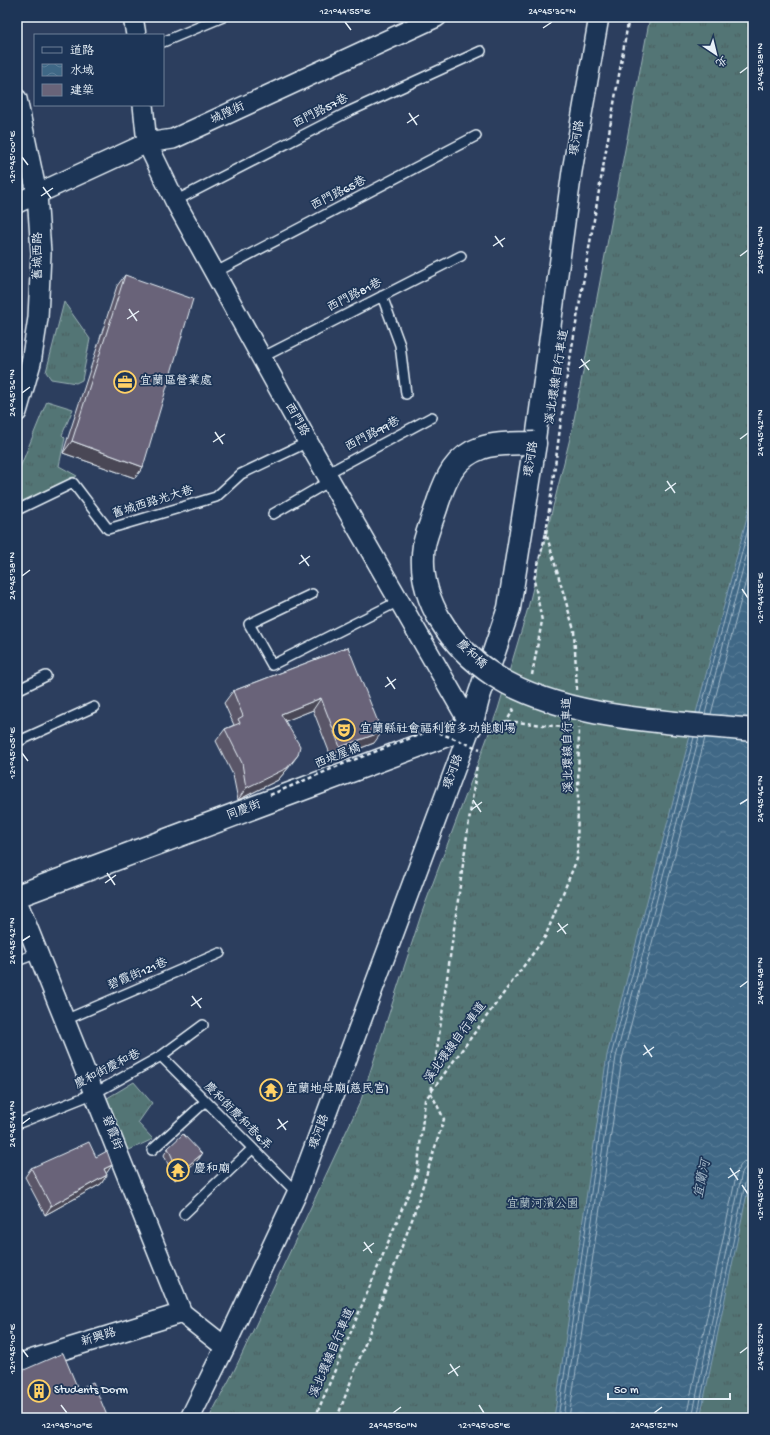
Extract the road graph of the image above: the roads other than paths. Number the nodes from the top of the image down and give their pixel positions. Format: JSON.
{"nodes":[{"id":1,"x":134,"y":17,"type":"edge"},
{"id":2,"x":223,"y":17,"type":"edge"},
{"id":3,"x":437,"y":17,"type":"edge"},
{"id":4,"x":599,"y":17,"type":"edge"},
{"id":5,"x":136,"y":34,"type":"edge"},
{"id":6,"x":164,"y":42,"type":"edge"},
{"id":7,"x":481,"y":51,"type":"dead end"},
{"id":8,"x":17,"y":99,"type":"edge"},
{"id":9,"x":143,"y":106,"type":"edge"},
{"id":10,"x":476,"y":136,"type":"dead end"},
{"id":11,"x":147,"y":143,"type":"junction"},
{"id":12,"x":37,"y":194,"type":"junction"},
{"id":13,"x":175,"y":201,"type":"junction"},
{"id":14,"x":17,"y":203,"type":"edge"},
{"id":15,"x":461,"y":256,"type":"dead end"},
{"id":16,"x":214,"y":273,"type":"junction"},
{"id":17,"x":382,"y":296,"type":"junction"},
{"id":18,"x":261,"y":358,"type":"junction"},
{"id":19,"x":406,"y":394,"type":"dead end"},
{"id":20,"x":17,"y":412,"type":"edge"},
{"id":21,"x":432,"y":417,"type":"dead end"},
{"id":22,"x":308,"y":442,"type":"junction"},
{"id":23,"x":535,"y":444,"type":"junction"},
{"id":24,"x":328,"y":477,"type":"junction"},
{"id":25,"x":17,"y":510,"type":"edge"},
{"id":26,"x":273,"y":514,"type":"dead end"},
{"id":27,"x":312,"y":594,"type":"dead end"},
{"id":28,"x":399,"y":601,"type":"junction"},
{"id":29,"x":46,"y":676,"type":"dead end"},
{"id":30,"x":17,"y":690,"type":"edge"},
{"id":31,"x":94,"y":707,"type":"dead end"},
{"id":32,"x":753,"y":730,"type":"edge"},
{"id":33,"x":480,"y":734,"type":"junction"},
{"id":34,"x":17,"y":742,"type":"edge"},
{"id":35,"x":17,"y":896,"type":"edge"},
{"id":36,"x":17,"y":902,"type":"edge"},
{"id":37,"x":38,"y":953,"type":"junction"},
{"id":38,"x":220,"y":953,"type":"dead end"},
{"id":39,"x":17,"y":961,"type":"edge"},
{"id":40,"x":65,"y":1020,"type":"junction"},
{"id":41,"x":203,"y":1025,"type":"dead end"},
{"id":42,"x":161,"y":1056,"type":"junction"},
{"id":43,"x":95,"y":1093,"type":"junction"},
{"id":44,"x":205,"y":1102,"type":"junction"},
{"id":45,"x":17,"y":1124,"type":"edge"},
{"id":46,"x":252,"y":1149,"type":"junction"},
{"id":47,"x":152,"y":1150,"type":"dead end"},
{"id":48,"x":297,"y":1193,"type":"junction"},
{"id":49,"x":184,"y":1214,"type":"dead end"},
{"id":50,"x":182,"y":1313,"type":"junction"},
{"id":51,"x":225,"y":1348,"type":"junction"},
{"id":52,"x":17,"y":1364,"type":"edge"},
{"id":53,"x":190,"y":1418,"type":"edge"}],
"edges":[{"from":1,"to":5,"type":"street"},
{"from":2,"to":6,"type":"lane"},
{"from":3,"to":11,"type":"street","name":"城隍街"},
{"from":4,"to":23,"type":"street","name":"環河路"},
{"from":7,"to":13,"type":"lane","name":"西門路57巷"},
{"from":8,"to":12,"type":"street","name":"舊城西路"},
{"from":9,"to":11,"type":"street","name":"西門路"},
{"from":10,"to":16,"type":"lane","name":"西門路65巷"},
{"from":11,"to":12,"type":"street","name":"城隍街"},
{"from":11,"to":13,"type":"street","name":"西門路"},
{"from":12,"to":14,"type":"street","name":"城隍街"},
{"from":12,"to":20,"type":"street","name":"舊城西路"},
{"from":13,"to":16,"type":"street","name":"西門路"},
{"from":15,"to":17,"type":"lane","name":"西門路81巷"},
{"from":16,"to":18,"type":"street","name":"西門路"},
{"from":17,"to":18,"type":"lane","name":"西門路81巷"},
{"from":17,"to":19,"type":"lane"},
{"from":18,"to":22,"type":"street","name":"西門路"},
{"from":21,"to":24,"type":"lane","name":"西門路99巷"},
{"from":22,"to":24,"type":"street","name":"西門路"},
{"from":22,"to":25,"type":"lane","name":"舊城西路光大巷"},
{"from":23,"to":32,"type":"street","name":"慶和橋","bridge":true},
{"from":23,"to":33,"type":"street","name":"環河路"},
{"from":24,"to":26,"type":"lane","name":"西門路99巷"},
{"from":24,"to":28,"type":"street","name":"西門路"},
{"from":27,"to":28,"type":"lane"},
{"from":28,"to":33,"type":"street","name":"西門路"},
{"from":29,"to":30,"type":"lane"},
{"from":31,"to":34,"type":"lane"},
{"from":33,"to":35,"type":"street","name":"同慶街"},
{"from":33,"to":48,"type":"street","name":"環河路"},
{"from":36,"to":37,"type":"street","name":"碧霞街"},
{"from":37,"to":39,"type":"lane"},
{"from":37,"to":40,"type":"street","name":"碧霞街"},
{"from":38,"to":40,"type":"lane","name":"碧霞街121巷"},
{"from":40,"to":43,"type":"street","name":"碧霞街"},
{"from":41,"to":42,"type":"lane","name":"慶和街慶和巷"},
{"from":42,"to":43,"type":"lane","name":"慶和街慶和巷"},
{"from":42,"to":44,"type":"lane","name":"慶和街慶和巷6弄"},
{"from":43,"to":45,"type":"lane","name":"慶和街慶和巷"},
{"from":43,"to":50,"type":"street","name":"碧霞街"},
{"from":44,"to":46,"type":"lane","name":"慶和街慶和巷6弄"},
{"from":44,"to":47,"type":"lane"},
{"from":46,"to":48,"type":"lane","name":"慶和街慶和巷6弄"},
{"from":46,"to":49,"type":"lane"},
{"from":48,"to":51,"type":"street","name":"環河路"},
{"from":50,"to":51,"type":"street","name":"碧霞街"},
{"from":50,"to":52,"type":"street","name":"新興路"},
{"from":51,"to":53,"type":"street","name":"環河路"}]}
